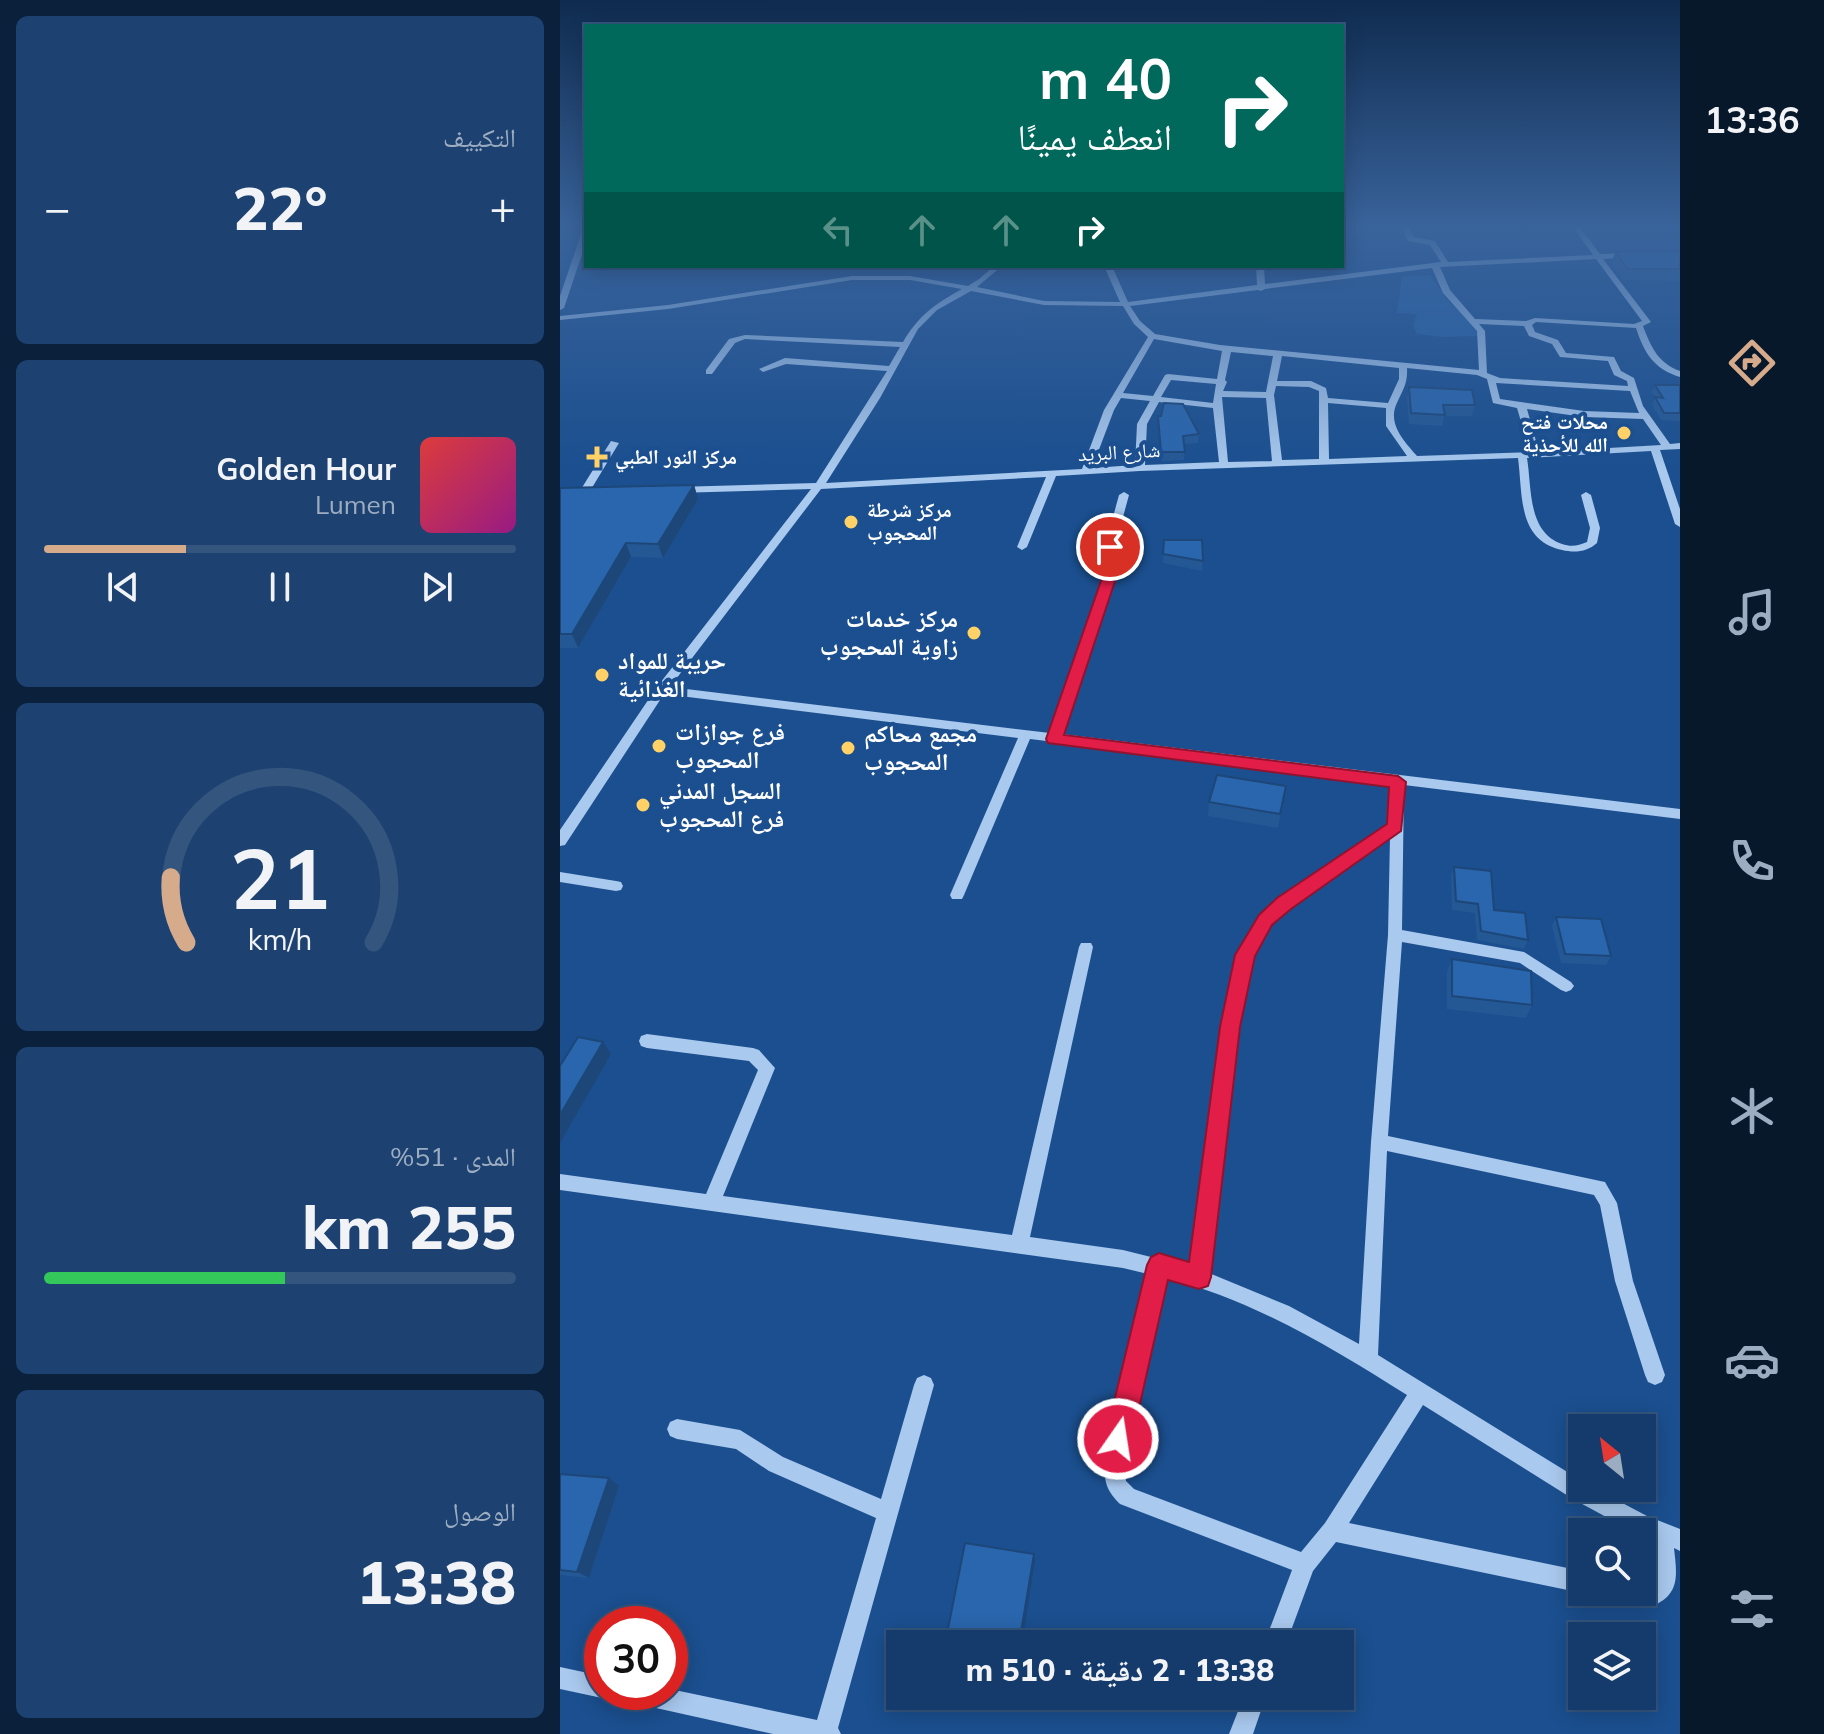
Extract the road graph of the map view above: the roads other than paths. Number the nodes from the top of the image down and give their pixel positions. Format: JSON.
{"nodes":[{"id":1,"x":659,"y":308,"type":"edge"},
{"id":2,"x":938,"y":308,"type":"edge"},
{"id":3,"x":1129,"y":308,"type":"edge"},
{"id":4,"x":1463,"y":308,"type":"edge"},
{"id":5,"x":1637,"y":308,"type":"edge"},
{"id":6,"x":560,"y":318,"type":"edge"},
{"id":7,"x":1476,"y":321,"type":"junction"},
{"id":8,"x":1527,"y":324,"type":"junction"},
{"id":9,"x":1639,"y":326,"type":"junction"},
{"id":10,"x":1152,"y":336,"type":"junction"},
{"id":11,"x":905,"y":345,"type":"junction"},
{"id":12,"x":1227,"y":349,"type":"junction"},
{"id":13,"x":1278,"y":353,"type":"junction"},
{"id":14,"x":1403,"y":366,"type":"junction"},
{"id":15,"x":763,"y":369,"type":"dead end"},
{"id":16,"x":890,"y":369,"type":"junction"},
{"id":17,"x":709,"y":372,"type":"dead end"},
{"id":18,"x":1677,"y":373,"type":"edge"},
{"id":19,"x":1486,"y":376,"type":"junction"},
{"id":20,"x":1680,"y":381,"type":"edge"},
{"id":21,"x":1223,"y":382,"type":"junction"},
{"id":22,"x":1271,"y":383,"type":"junction"},
{"id":23,"x":1633,"y":389,"type":"junction"},
{"id":24,"x":1218,"y":394,"type":"junction"},
{"id":25,"x":1119,"y":395,"type":"junction"},
{"id":26,"x":1270,"y":395,"type":"junction"},
{"id":27,"x":1155,"y":399,"type":"junction"},
{"id":28,"x":1323,"y":400,"type":"junction"},
{"id":29,"x":1218,"y":406,"type":"junction"},
{"id":30,"x":1389,"y":406,"type":"junction"},
{"id":31,"x":1521,"y":406,"type":"junction"},
{"id":32,"x":1645,"y":416,"type":"junction"},
{"id":33,"x":614,"y":443,"type":"dead end"},
{"id":34,"x":1680,"y":446,"type":"edge"},
{"id":35,"x":1667,"y":447,"type":"junction"},
{"id":36,"x":1655,"y":449,"type":"junction"},
{"id":37,"x":1535,"y":454,"type":"junction"},
{"id":38,"x":1522,"y":455,"type":"junction"},
{"id":39,"x":1415,"y":459,"type":"junction"},
{"id":40,"x":1324,"y":460,"type":"junction"},
{"id":41,"x":1277,"y":463,"type":"junction"},
{"id":42,"x":1224,"y":466,"type":"junction"},
{"id":43,"x":1140,"y":468,"type":"junction"},
{"id":44,"x":1086,"y":471,"type":"junction"},
{"id":45,"x":1052,"y":474,"type":"junction"},
{"id":46,"x":820,"y":484,"type":"junction"},
{"id":47,"x":669,"y":491,"type":"edge"},
{"id":48,"x":597,"y":493,"type":"edge"},
{"id":49,"x":1124,"y":495,"type":"dead end"},
{"id":50,"x":1586,"y":495,"type":"dead end"},
{"id":51,"x":1680,"y":524,"type":"edge"},
{"id":52,"x":1022,"y":547,"type":"dead end"},
{"id":53,"x":661,"y":690,"type":"junction"},
{"id":54,"x":1025,"y":736,"type":"junction"},
{"id":55,"x":1054,"y":739,"type":"junction"},
{"id":56,"x":1398,"y":782,"type":"junction"},
{"id":57,"x":1680,"y":814,"type":"edge"},
{"id":58,"x":1395,"y":827,"type":"junction"},
{"id":59,"x":560,"y":841,"type":"edge"},
{"id":60,"x":560,"y":877,"type":"edge"},
{"id":61,"x":616,"y":886,"type":"dead end"},
{"id":62,"x":957,"y":895,"type":"dead end"},
{"id":63,"x":1395,"y":935,"type":"junction"},
{"id":64,"x":1086,"y":947,"type":"dead end"},
{"id":65,"x":1566,"y":986,"type":"dead end"},
{"id":66,"x":647,"y":1041,"type":"dead end"},
{"id":67,"x":1379,"y":1142,"type":"junction"},
{"id":68,"x":560,"y":1182,"type":"edge"},
{"id":69,"x":711,"y":1203,"type":"junction"},
{"id":70,"x":1019,"y":1246,"type":"junction"},
{"id":71,"x":1159,"y":1265,"type":"junction"},
{"id":72,"x":1199,"y":1277,"type":"junction"},
{"id":73,"x":1368,"y":1358,"type":"junction"},
{"id":74,"x":1655,"y":1375,"type":"dead end"},
{"id":75,"x":924,"y":1385,"type":"dead end"},
{"id":76,"x":1420,"y":1392,"type":"junction"},
{"id":77,"x":677,"y":1429,"type":"dead end"},
{"id":78,"x":887,"y":1512,"type":"junction"},
{"id":79,"x":1332,"y":1530,"type":"junction"},
{"id":80,"x":1671,"y":1537,"type":"edge"},
{"id":81,"x":1305,"y":1564,"type":"junction"},
{"id":82,"x":1568,"y":1579,"type":"edge"},
{"id":83,"x":1656,"y":1593,"type":"edge"},
{"id":84,"x":1280,"y":1630,"type":"edge"},
{"id":85,"x":560,"y":1678,"type":"edge"},
{"id":86,"x":584,"y":1683,"type":"edge"},
{"id":87,"x":688,"y":1706,"type":"edge"},
{"id":88,"x":1250,"y":1710,"type":"edge"},
{"id":89,"x":788,"y":1729,"type":"edge"},
{"id":90,"x":827,"y":1734,"type":"edge"},
{"id":91,"x":1241,"y":1734,"type":"edge"}],
"edges":[{"from":1,"to":6,"type":"street"},
{"from":2,"to":11,"type":"street"},
{"from":3,"to":10,"type":"street"},
{"from":4,"to":7,"type":"street"},
{"from":5,"to":9,"type":"street"},
{"from":7,"to":8,"type":"street"},
{"from":7,"to":19,"type":"street"},
{"from":8,"to":9,"type":"street"},
{"from":8,"to":23,"type":"street"},
{"from":9,"to":18,"type":"street"},
{"from":10,"to":12,"type":"street"},
{"from":10,"to":25,"type":"street"},
{"from":11,"to":16,"type":"street"},
{"from":11,"to":17,"type":"street"},
{"from":12,"to":13,"type":"street"},
{"from":12,"to":21,"type":"street"},
{"from":13,"to":14,"type":"street"},
{"from":13,"to":22,"type":"street"},
{"from":14,"to":19,"type":"street"},
{"from":14,"to":30,"type":"street"},
{"from":15,"to":16,"type":"street"},
{"from":16,"to":46,"type":"street"},
{"from":18,"to":20,"type":"street"},
{"from":19,"to":23,"type":"street"},
{"from":19,"to":31,"type":"street"},
{"from":21,"to":24,"type":"street"},
{"from":21,"to":27,"type":"street"},
{"from":22,"to":26,"type":"street"},
{"from":22,"to":28,"type":"street"},
{"from":23,"to":32,"type":"street"},
{"from":24,"to":26,"type":"street"},
{"from":24,"to":29,"type":"street"},
{"from":25,"to":27,"type":"street"},
{"from":25,"to":44,"type":"street"},
{"from":26,"to":41,"type":"street"},
{"from":27,"to":29,"type":"street"},
{"from":27,"to":43,"type":"street"},
{"from":28,"to":30,"type":"street"},
{"from":28,"to":40,"type":"street"},
{"from":29,"to":42,"type":"street"},
{"from":30,"to":39,"type":"street"},
{"from":31,"to":32,"type":"street"},
{"from":31,"to":37,"type":"street"},
{"from":32,"to":35,"type":"street"},
{"from":33,"to":48,"type":"street"},
{"from":34,"to":35,"type":"street","name":"شارع البريد"},
{"from":35,"to":36,"type":"street","name":"شارع البريد"},
{"from":36,"to":37,"type":"street","name":"شارع البريد"},
{"from":36,"to":51,"type":"street"},
{"from":37,"to":38,"type":"street","name":"شارع البريد"},
{"from":38,"to":39,"type":"street","name":"شارع البريد"},
{"from":38,"to":50,"type":"street"},
{"from":39,"to":40,"type":"street","name":"شارع البريد"},
{"from":40,"to":41,"type":"street","name":"شارع البريد"},
{"from":41,"to":42,"type":"street","name":"شارع البريد"},
{"from":42,"to":43,"type":"street","name":"شارع البريد"},
{"from":43,"to":44,"type":"street","name":"شارع البريد"},
{"from":44,"to":45,"type":"street","name":"شارع البريد"},
{"from":45,"to":46,"type":"street","name":"شارع البريد"},
{"from":45,"to":52,"type":"street"},
{"from":46,"to":47,"type":"street","name":"شارع البريد"},
{"from":46,"to":53,"type":"street"},
{"from":49,"to":55,"type":"street"},
{"from":53,"to":54,"type":"street"},
{"from":53,"to":59,"type":"street"},
{"from":54,"to":55,"type":"street"},
{"from":54,"to":62,"type":"street"},
{"from":55,"to":56,"type":"street"},
{"from":56,"to":57,"type":"street"},
{"from":56,"to":58,"type":"street"},
{"from":58,"to":63,"type":"street"},
{"from":58,"to":72,"type":"street"},
{"from":60,"to":61,"type":"street"},
{"from":63,"to":65,"type":"street"},
{"from":63,"to":67,"type":"street"},
{"from":64,"to":70,"type":"street"},
{"from":66,"to":69,"type":"street"},
{"from":67,"to":73,"type":"street"},
{"from":67,"to":74,"type":"street"},
{"from":68,"to":69,"type":"street"},
{"from":69,"to":70,"type":"street"},
{"from":70,"to":71,"type":"street"},
{"from":71,"to":72,"type":"street"},
{"from":71,"to":81,"type":"street"},
{"from":72,"to":73,"type":"street"},
{"from":73,"to":76,"type":"street"},
{"from":75,"to":78,"type":"street"},
{"from":76,"to":79,"type":"street"},
{"from":76,"to":80,"type":"street"},
{"from":77,"to":78,"type":"street"},
{"from":78,"to":90,"type":"street"},
{"from":79,"to":81,"type":"street"},
{"from":79,"to":82,"type":"street"},
{"from":80,"to":83,"type":"street"},
{"from":81,"to":84,"type":"street"},
{"from":85,"to":86,"type":"street"},
{"from":87,"to":89,"type":"street"},
{"from":88,"to":91,"type":"street"},
{"from":89,"to":90,"type":"street"}]}
